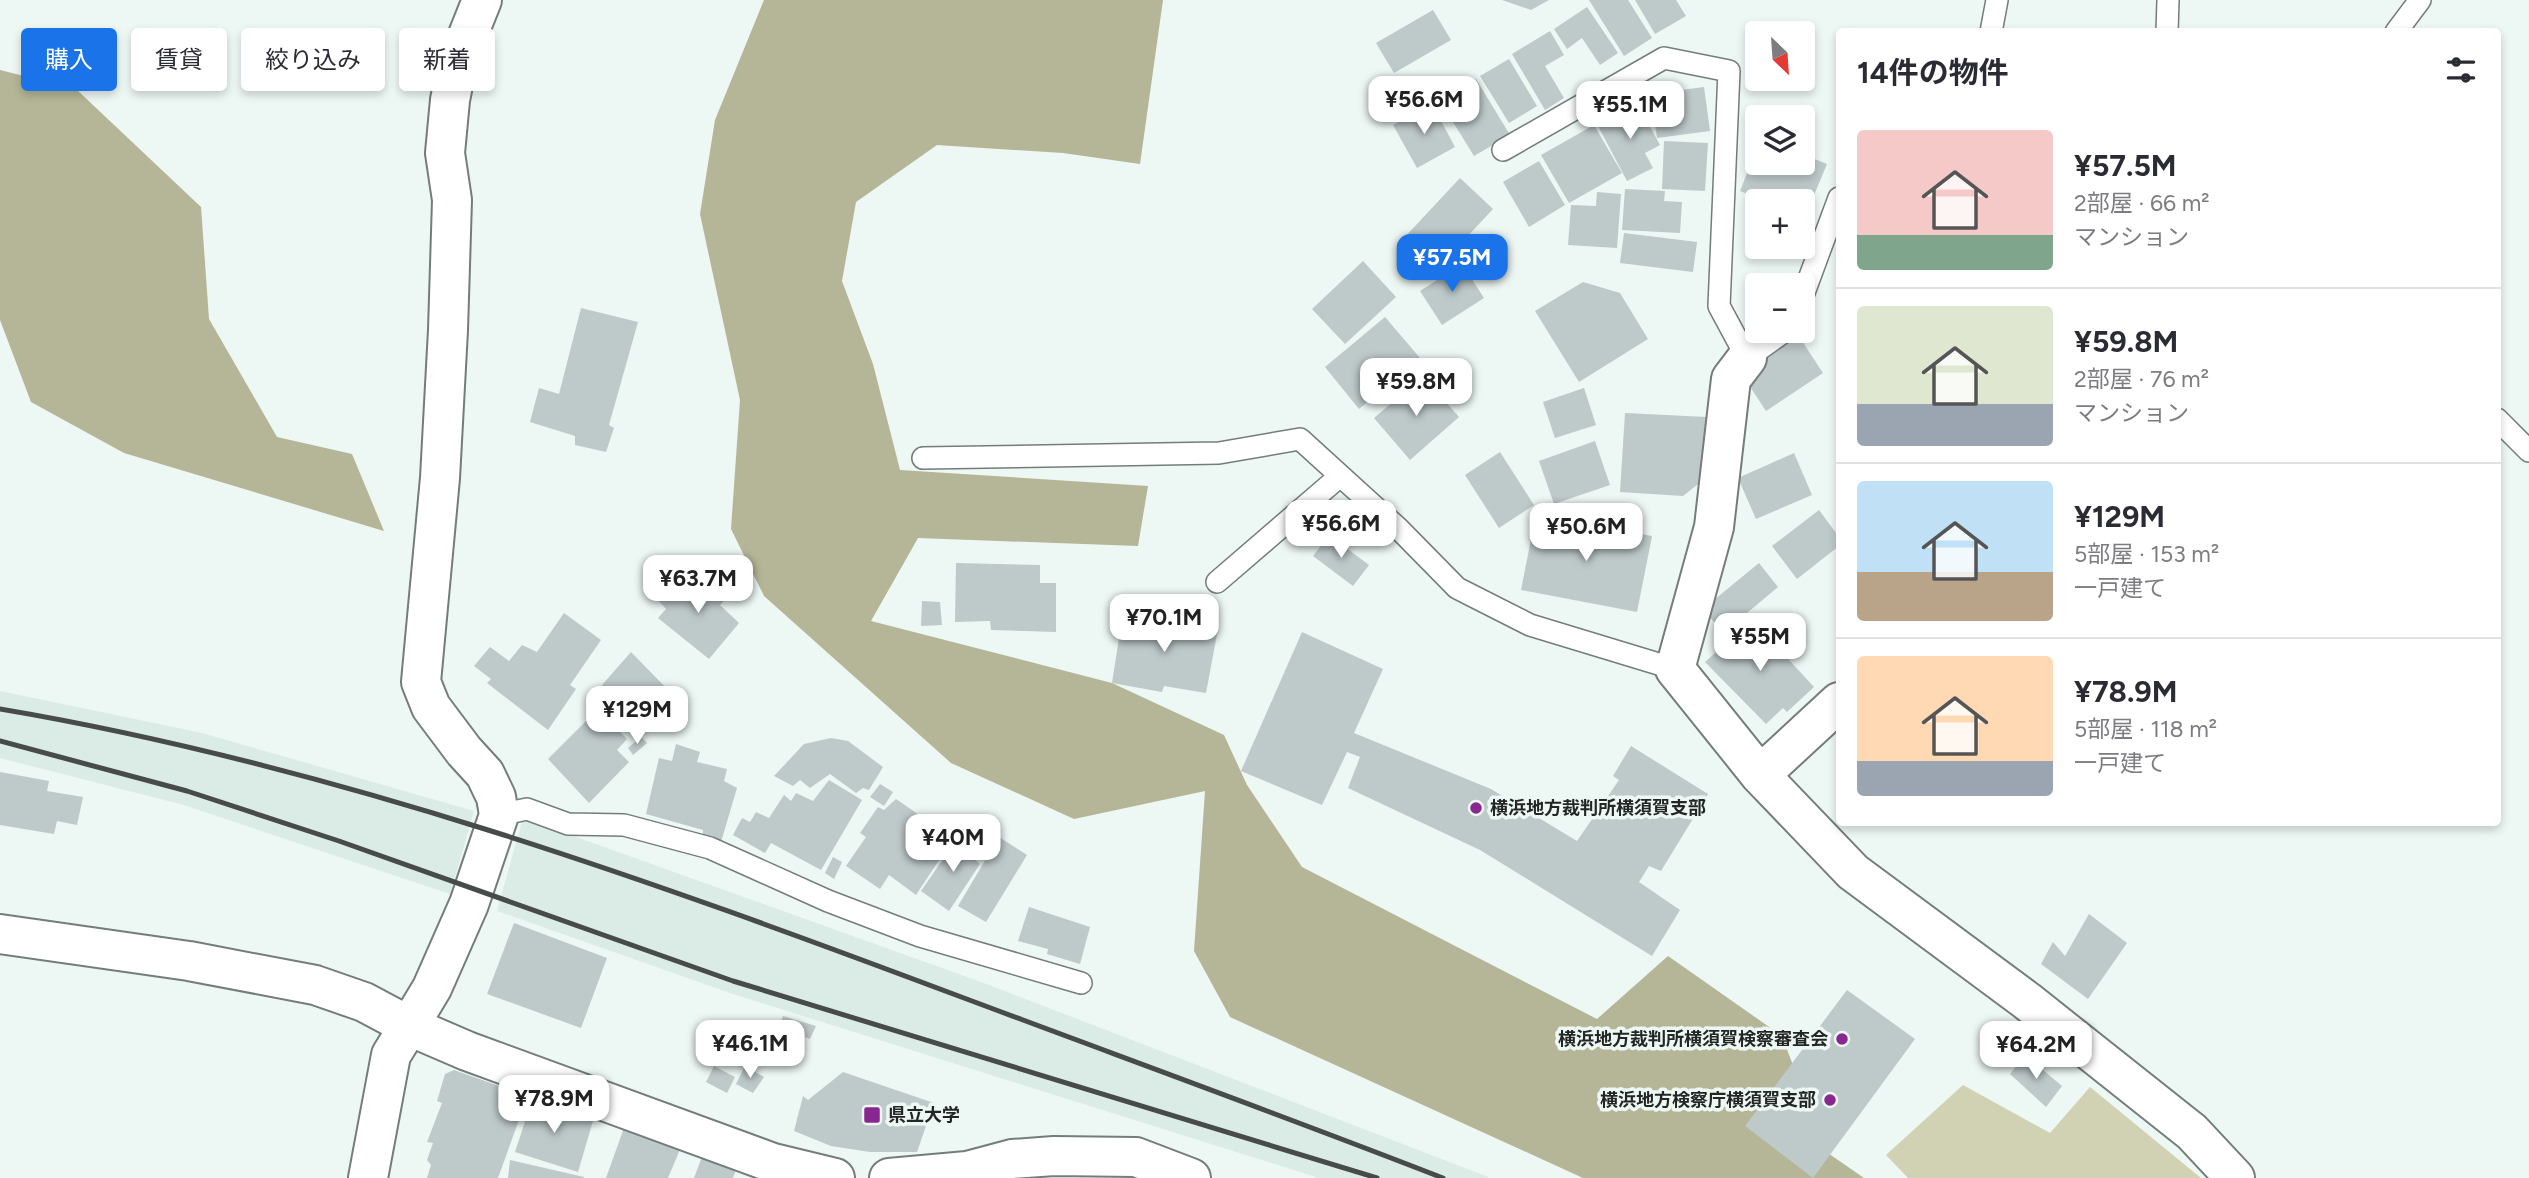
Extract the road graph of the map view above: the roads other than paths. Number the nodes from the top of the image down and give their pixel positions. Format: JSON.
{"nodes":[{"id":1,"x":482,"y":0,"type":"edge"},
{"id":2,"x":1997,"y":0,"type":"edge"},
{"id":3,"x":2168,"y":0,"type":"edge"},
{"id":4,"x":2420,"y":0,"type":"edge"},
{"id":5,"x":1992,"y":28,"type":"edge"},
{"id":6,"x":2167,"y":28,"type":"edge"},
{"id":7,"x":2399,"y":28,"type":"edge"},
{"id":8,"x":1503,"y":150,"type":"dead end"},
{"id":9,"x":1836,"y":206,"type":"edge"},
{"id":10,"x":1811,"y":273,"type":"edge"},
{"id":11,"x":1768,"y":343,"type":"edge"},
{"id":12,"x":1747,"y":358,"type":"junction"},
{"id":13,"x":2501,"y":423,"type":"edge"},
{"id":14,"x":2529,"y":452,"type":"edge"},
{"id":15,"x":923,"y":458,"type":"dead end"},
{"id":16,"x":1340,"y":476,"type":"junction"},
{"id":17,"x":1217,"y":582,"type":"dead end"},
{"id":18,"x":1675,"y":669,"type":"junction"},
{"id":19,"x":1836,"y":705,"type":"edge"},
{"id":20,"x":1760,"y":775,"type":"junction"},
{"id":21,"x":499,"y":815,"type":"junction"},
{"id":22,"x":0,"y":934,"type":"edge"},
{"id":23,"x":1082,"y":982,"type":"dead end"},
{"id":24,"x":409,"y":1026,"type":"junction"},
{"id":25,"x":368,"y":1178,"type":"edge"},
{"id":26,"x":835,"y":1178,"type":"edge"},
{"id":27,"x":889,"y":1178,"type":"edge"},
{"id":28,"x":1191,"y":1178,"type":"edge"},
{"id":29,"x":2235,"y":1178,"type":"edge"}],
"edges":[{"from":1,"to":21,"type":"street"},
{"from":2,"to":5,"type":"lane"},
{"from":3,"to":6,"type":"lane"},
{"from":4,"to":7,"type":"lane"},
{"from":8,"to":12,"type":"lane"},
{"from":9,"to":10,"type":"lane"},
{"from":11,"to":12,"type":"lane"},
{"from":12,"to":18,"type":"street"},
{"from":13,"to":14,"type":"lane"},
{"from":15,"to":16,"type":"lane"},
{"from":16,"to":17,"type":"lane"},
{"from":16,"to":18,"type":"lane"},
{"from":18,"to":20,"type":"street"},
{"from":19,"to":20,"type":"street"},
{"from":20,"to":29,"type":"street"},
{"from":21,"to":23,"type":"lane"},
{"from":21,"to":24,"type":"street"},
{"from":22,"to":24,"type":"street"},
{"from":24,"to":25,"type":"street"},
{"from":24,"to":26,"type":"street"},
{"from":27,"to":28,"type":"street"}]}
